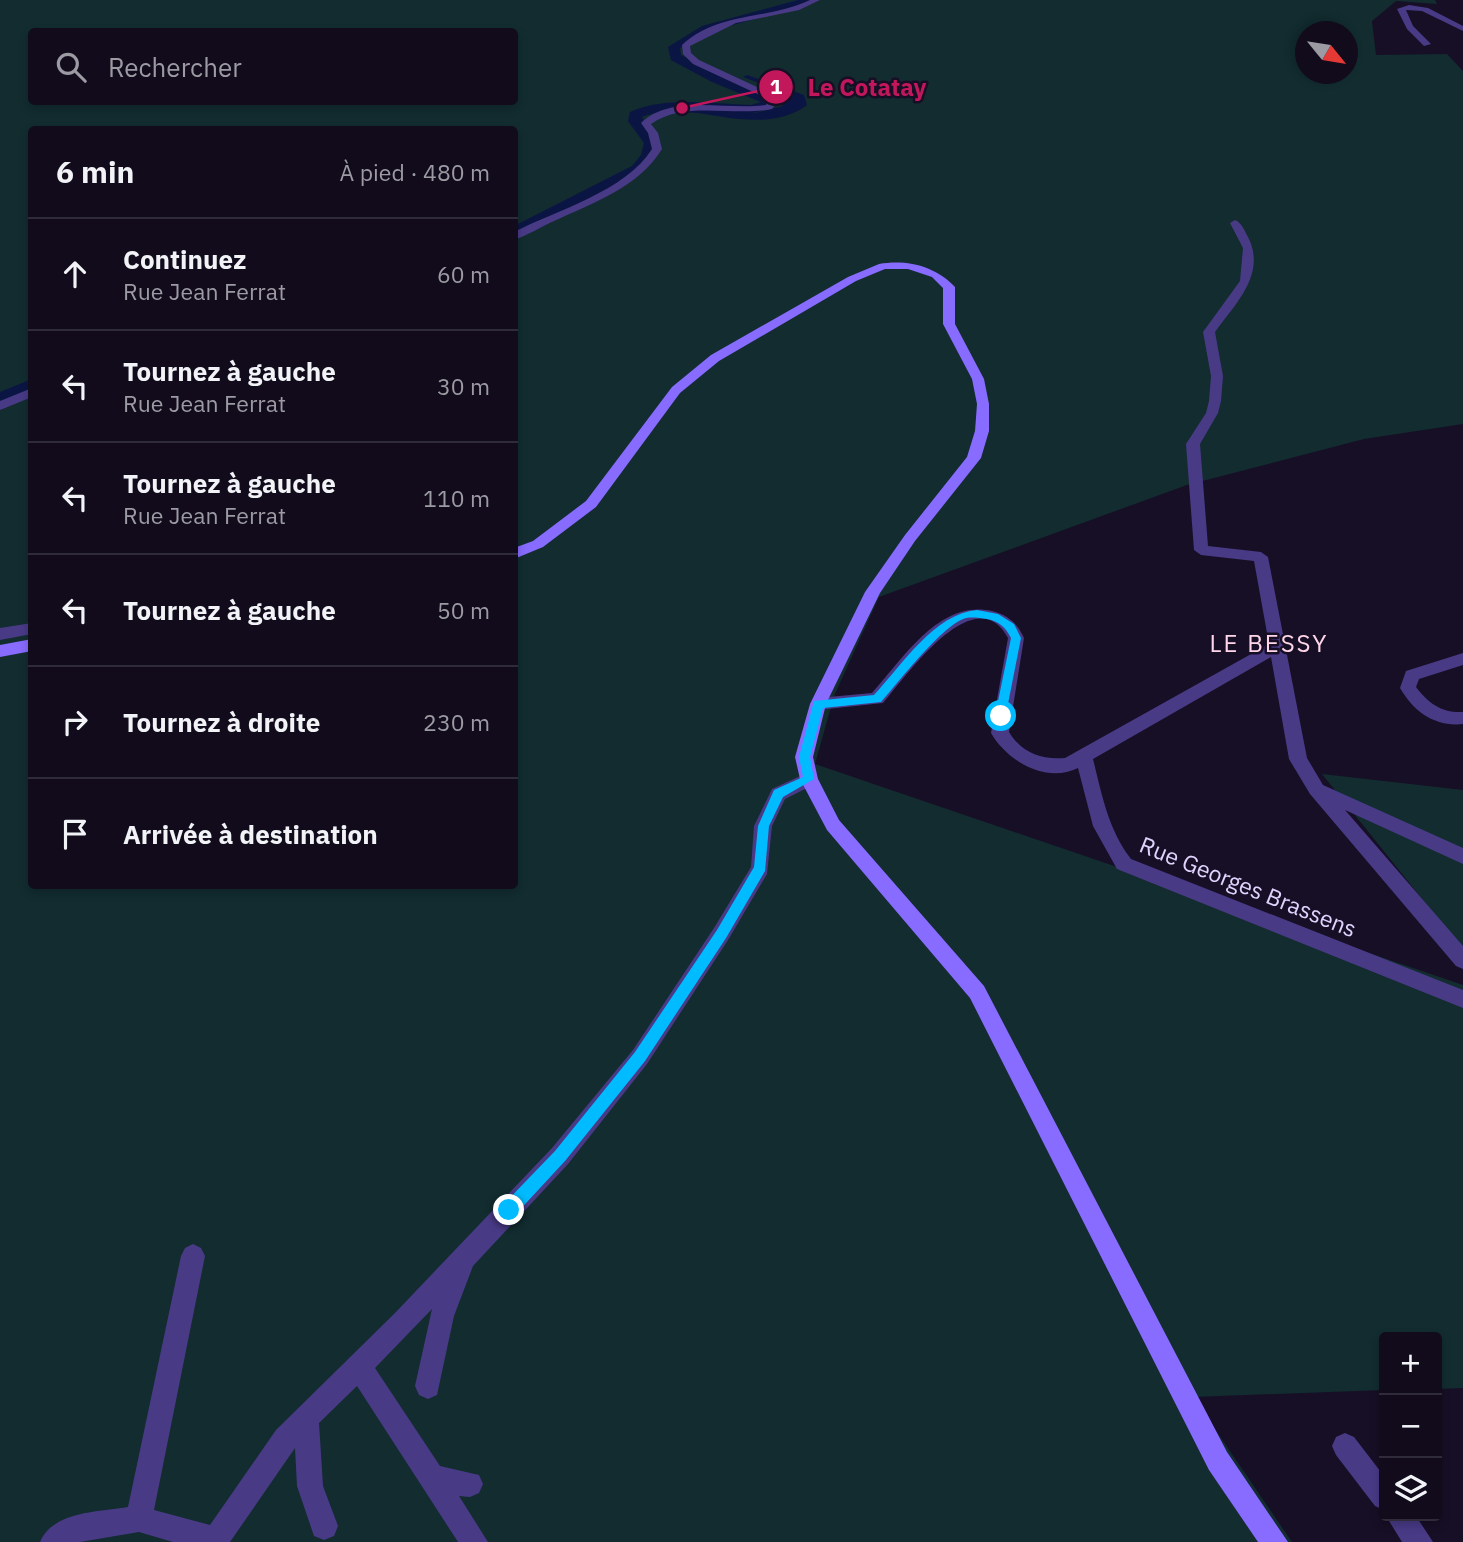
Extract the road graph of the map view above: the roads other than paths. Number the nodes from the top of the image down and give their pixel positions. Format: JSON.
{"nodes":[{"id":1,"x":816,"y":0,"type":"edge"},
{"id":2,"x":1463,"y":29,"type":"edge"},
{"id":3,"x":1427,"y":44,"type":"dead end"},
{"id":4,"x":1235,"y":223,"type":"dead end"},
{"id":5,"x":518,"y":235,"type":"edge"},
{"id":6,"x":28,"y":394,"type":"edge"},
{"id":7,"x":0,"y":406,"type":"edge"},
{"id":8,"x":518,"y":552,"type":"edge"},
{"id":9,"x":28,"y":629,"type":"edge"},
{"id":10,"x":0,"y":634,"type":"edge"},
{"id":11,"x":28,"y":646,"type":"edge"},
{"id":12,"x":1277,"y":647,"type":"junction"},
{"id":13,"x":0,"y":651,"type":"edge"},
{"id":14,"x":1463,"y":659,"type":"edge"},
{"id":15,"x":818,"y":704,"type":"junction"},
{"id":16,"x":1463,"y":718,"type":"edge"},
{"id":17,"x":1084,"y":756,"type":"junction"},
{"id":18,"x":809,"y":779,"type":"junction"},
{"id":19,"x":1316,"y":789,"type":"junction"},
{"id":20,"x":1463,"y":856,"type":"edge"},
{"id":21,"x":1463,"y":960,"type":"edge"},
{"id":22,"x":1463,"y":999,"type":"edge"},
{"id":23,"x":193,"y":1256,"type":"dead end"},
{"id":24,"x":465,"y":1257,"type":"junction"},
{"id":25,"x":359,"y":1366,"type":"junction"},
{"id":26,"x":428,"y":1386,"type":"dead end"},
{"id":27,"x":306,"y":1419,"type":"junction"},
{"id":28,"x":1345,"y":1446,"type":"dead end"},
{"id":29,"x":432,"y":1478,"type":"junction"},
{"id":30,"x":470,"y":1484,"type":"dead end"},
{"id":31,"x":1379,"y":1490,"type":"edge"},
{"id":32,"x":139,"y":1519,"type":"junction"},
{"id":33,"x":1403,"y":1521,"type":"edge"},
{"id":34,"x":324,"y":1526,"type":"dead end"},
{"id":35,"x":54,"y":1542,"type":"edge"},
{"id":36,"x":217,"y":1542,"type":"edge"},
{"id":37,"x":474,"y":1542,"type":"edge"},
{"id":38,"x":1274,"y":1542,"type":"edge"},
{"id":39,"x":1419,"y":1542,"type":"edge"}],
"edges":[{"from":1,"to":5,"type":"street"},
{"from":2,"to":3,"type":"street"},
{"from":4,"to":12,"type":"street"},
{"from":6,"to":7,"type":"street"},
{"from":8,"to":15,"type":"street"},
{"from":9,"to":10,"type":"street"},
{"from":11,"to":13,"type":"street"},
{"from":12,"to":17,"type":"street"},
{"from":12,"to":19,"type":"street"},
{"from":14,"to":16,"type":"street"},
{"from":15,"to":17,"type":"street"},
{"from":15,"to":18,"type":"street"},
{"from":17,"to":22,"type":"street","name":"Rue Georges Brassens"},
{"from":18,"to":24,"type":"street"},
{"from":18,"to":38,"type":"street"},
{"from":19,"to":20,"type":"street"},
{"from":19,"to":21,"type":"street"},
{"from":23,"to":32,"type":"street"},
{"from":24,"to":25,"type":"street"},
{"from":24,"to":26,"type":"street"},
{"from":25,"to":27,"type":"street"},
{"from":25,"to":29,"type":"street"},
{"from":27,"to":34,"type":"street"},
{"from":27,"to":36,"type":"street"},
{"from":28,"to":31,"type":"street"},
{"from":29,"to":30,"type":"street"},
{"from":29,"to":37,"type":"street"},
{"from":32,"to":35,"type":"street"},
{"from":32,"to":36,"type":"street"},
{"from":33,"to":39,"type":"street"}]}
